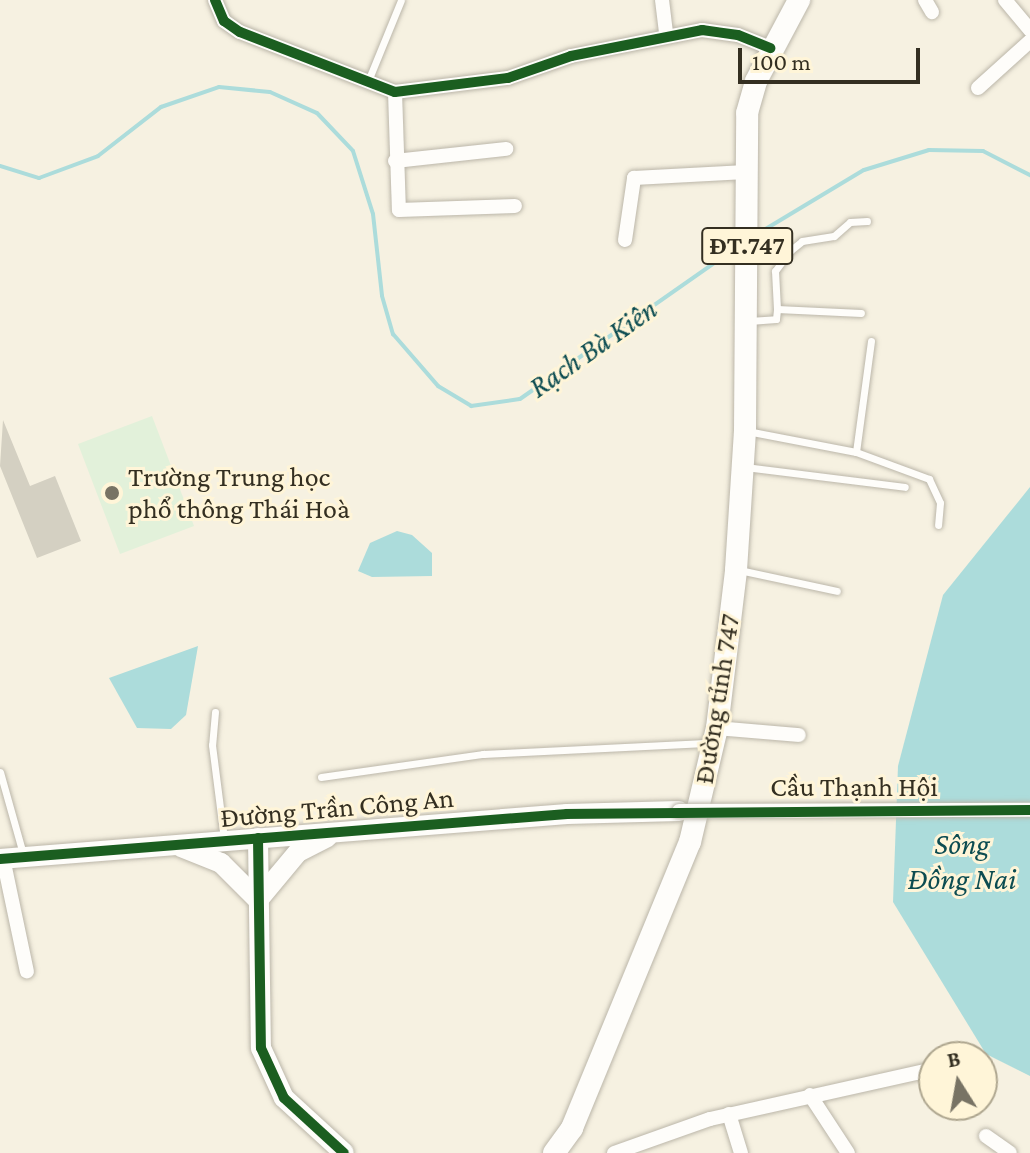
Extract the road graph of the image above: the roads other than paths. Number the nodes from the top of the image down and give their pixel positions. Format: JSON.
{"nodes":[{"id":1,"x":215,"y":0,"type":"edge"},
{"id":2,"x":401,"y":0,"type":"edge"},
{"id":3,"x":662,"y":0,"type":"edge"},
{"id":4,"x":799,"y":0,"type":"edge"},
{"id":5,"x":1005,"y":0,"type":"edge"},
{"id":6,"x":1030,"y":30,"type":"edge"},
{"id":7,"x":666,"y":34,"type":"junction"},
{"id":8,"x":1030,"y":41,"type":"edge"},
{"id":9,"x":771,"y":48,"type":"junction"},
{"id":10,"x":367,"y":83,"type":"junction"},
{"id":11,"x":978,"y":88,"type":"dead end"},
{"id":12,"x":395,"y":92,"type":"junction"},
{"id":13,"x":506,"y":149,"type":"dead end"},
{"id":14,"x":395,"y":161,"type":"junction"},
{"id":15,"x":746,"y":177,"type":"junction"},
{"id":16,"x":515,"y":206,"type":"dead end"},
{"id":17,"x":867,"y":221,"type":"dead end"},
{"id":18,"x":625,"y":240,"type":"dead end"},
{"id":19,"x":777,"y":309,"type":"junction"},
{"id":20,"x":861,"y":313,"type":"dead end"},
{"id":21,"x":747,"y":315,"type":"junction"},
{"id":22,"x":871,"y":341,"type":"dead end"},
{"id":23,"x":745,"y":430,"type":"junction"},
{"id":24,"x":856,"y":452,"type":"junction"},
{"id":25,"x":743,"y":467,"type":"junction"},
{"id":26,"x":905,"y":487,"type":"dead end"},
{"id":27,"x":938,"y":525,"type":"dead end"},
{"id":28,"x":736,"y":570,"type":"junction"},
{"id":29,"x":837,"y":591,"type":"dead end"},
{"id":30,"x":215,"y":712,"type":"dead end"},
{"id":31,"x":715,"y":735,"type":"junction"},
{"id":32,"x":799,"y":735,"type":"dead end"},
{"id":33,"x":0,"y":772,"type":"edge"},
{"id":34,"x":321,"y":777,"type":"dead end"},
{"id":35,"x":1030,"y":810,"type":"edge"},
{"id":36,"x":679,"y":811,"type":"joint"},
{"id":37,"x":345,"y":831,"type":"junction"},
{"id":38,"x":258,"y":838,"type":"junction"},
{"id":39,"x":224,"y":841,"type":"junction"},
{"id":40,"x":173,"y":844,"type":"junction"},
{"id":41,"x":24,"y":855,"type":"junction"},
{"id":42,"x":1,"y":858,"type":"edge"},
{"id":43,"x":258,"y":900,"type":"junction"},
{"id":44,"x":27,"y":972,"type":"dead end"},
{"id":45,"x":918,"y":1072,"type":"edge"},
{"id":46,"x":810,"y":1095,"type":"junction"},
{"id":47,"x":729,"y":1114,"type":"junction"},
{"id":48,"x":986,"y":1136,"type":"dead end"},
{"id":49,"x":344,"y":1153,"type":"edge"},
{"id":50,"x":554,"y":1153,"type":"edge"},
{"id":51,"x":614,"y":1153,"type":"edge"},
{"id":52,"x":741,"y":1153,"type":"edge"},
{"id":53,"x":848,"y":1153,"type":"edge"},
{"id":54,"x":1010,"y":1153,"type":"edge"}],
"edges":[{"from":1,"to":10,"type":"street"},
{"from":2,"to":10,"type":"lane"},
{"from":3,"to":7,"type":"street"},
{"from":4,"to":9,"type":"main road","number":"ĐT.747"},
{"from":5,"to":6,"type":"street"},
{"from":7,"to":9,"type":"street"},
{"from":7,"to":12,"type":"street"},
{"from":8,"to":11,"type":"street"},
{"from":9,"to":15,"type":"main road","number":"ĐT.747"},
{"from":10,"to":12,"type":"street"},
{"from":12,"to":14,"type":"street"},
{"from":13,"to":14,"type":"street"},
{"from":14,"to":16,"type":"street"},
{"from":15,"to":18,"type":"street"},
{"from":15,"to":21,"type":"main road","number":"ĐT.747"},
{"from":17,"to":19,"type":"lane"},
{"from":19,"to":20,"type":"lane"},
{"from":19,"to":21,"type":"lane"},
{"from":21,"to":23,"type":"main road","name":"Đường tỉnh 747","number":"ĐT.747"},
{"from":22,"to":24,"type":"lane"},
{"from":23,"to":24,"type":"lane"},
{"from":23,"to":25,"type":"main road","name":"Đường tỉnh 747","number":"ĐT.747"},
{"from":24,"to":27,"type":"lane"},
{"from":25,"to":26,"type":"lane"},
{"from":25,"to":28,"type":"main road","name":"Đường tỉnh 747","number":"ĐT.747"},
{"from":28,"to":29,"type":"lane"},
{"from":28,"to":31,"type":"main road","name":"Đường tỉnh 747","number":"ĐT.747"},
{"from":30,"to":39,"type":"lane"},
{"from":31,"to":32,"type":"street"},
{"from":31,"to":34,"type":"lane"},
{"from":31,"to":50,"type":"main road","name":"Đường tỉnh 747","number":"ĐT.747"},
{"from":33,"to":41,"type":"lane"},
{"from":35,"to":36,"type":"street","name":"Cầu Thạnh Hội","bridge":true},
{"from":36,"to":37,"type":"street","name":"Đường Trần Công An"},
{"from":37,"to":38,"type":"street","name":"Đường Trần Công An"},
{"from":37,"to":43,"type":"street"},
{"from":38,"to":39,"type":"street","name":"Đường Trần Công An"},
{"from":38,"to":43,"type":"street"},
{"from":39,"to":40,"type":"street","name":"Đường Trần Công An"},
{"from":40,"to":41,"type":"street","name":"Đường Trần Công An"},
{"from":40,"to":43,"type":"street"},
{"from":41,"to":42,"type":"street","name":"Đường Trần Công An"},
{"from":42,"to":44,"type":"street"},
{"from":43,"to":49,"type":"street"},
{"from":45,"to":46,"type":"street"},
{"from":46,"to":47,"type":"street"},
{"from":46,"to":53,"type":"street"},
{"from":47,"to":51,"type":"street"},
{"from":47,"to":52,"type":"street"},
{"from":48,"to":54,"type":"street"}]}
